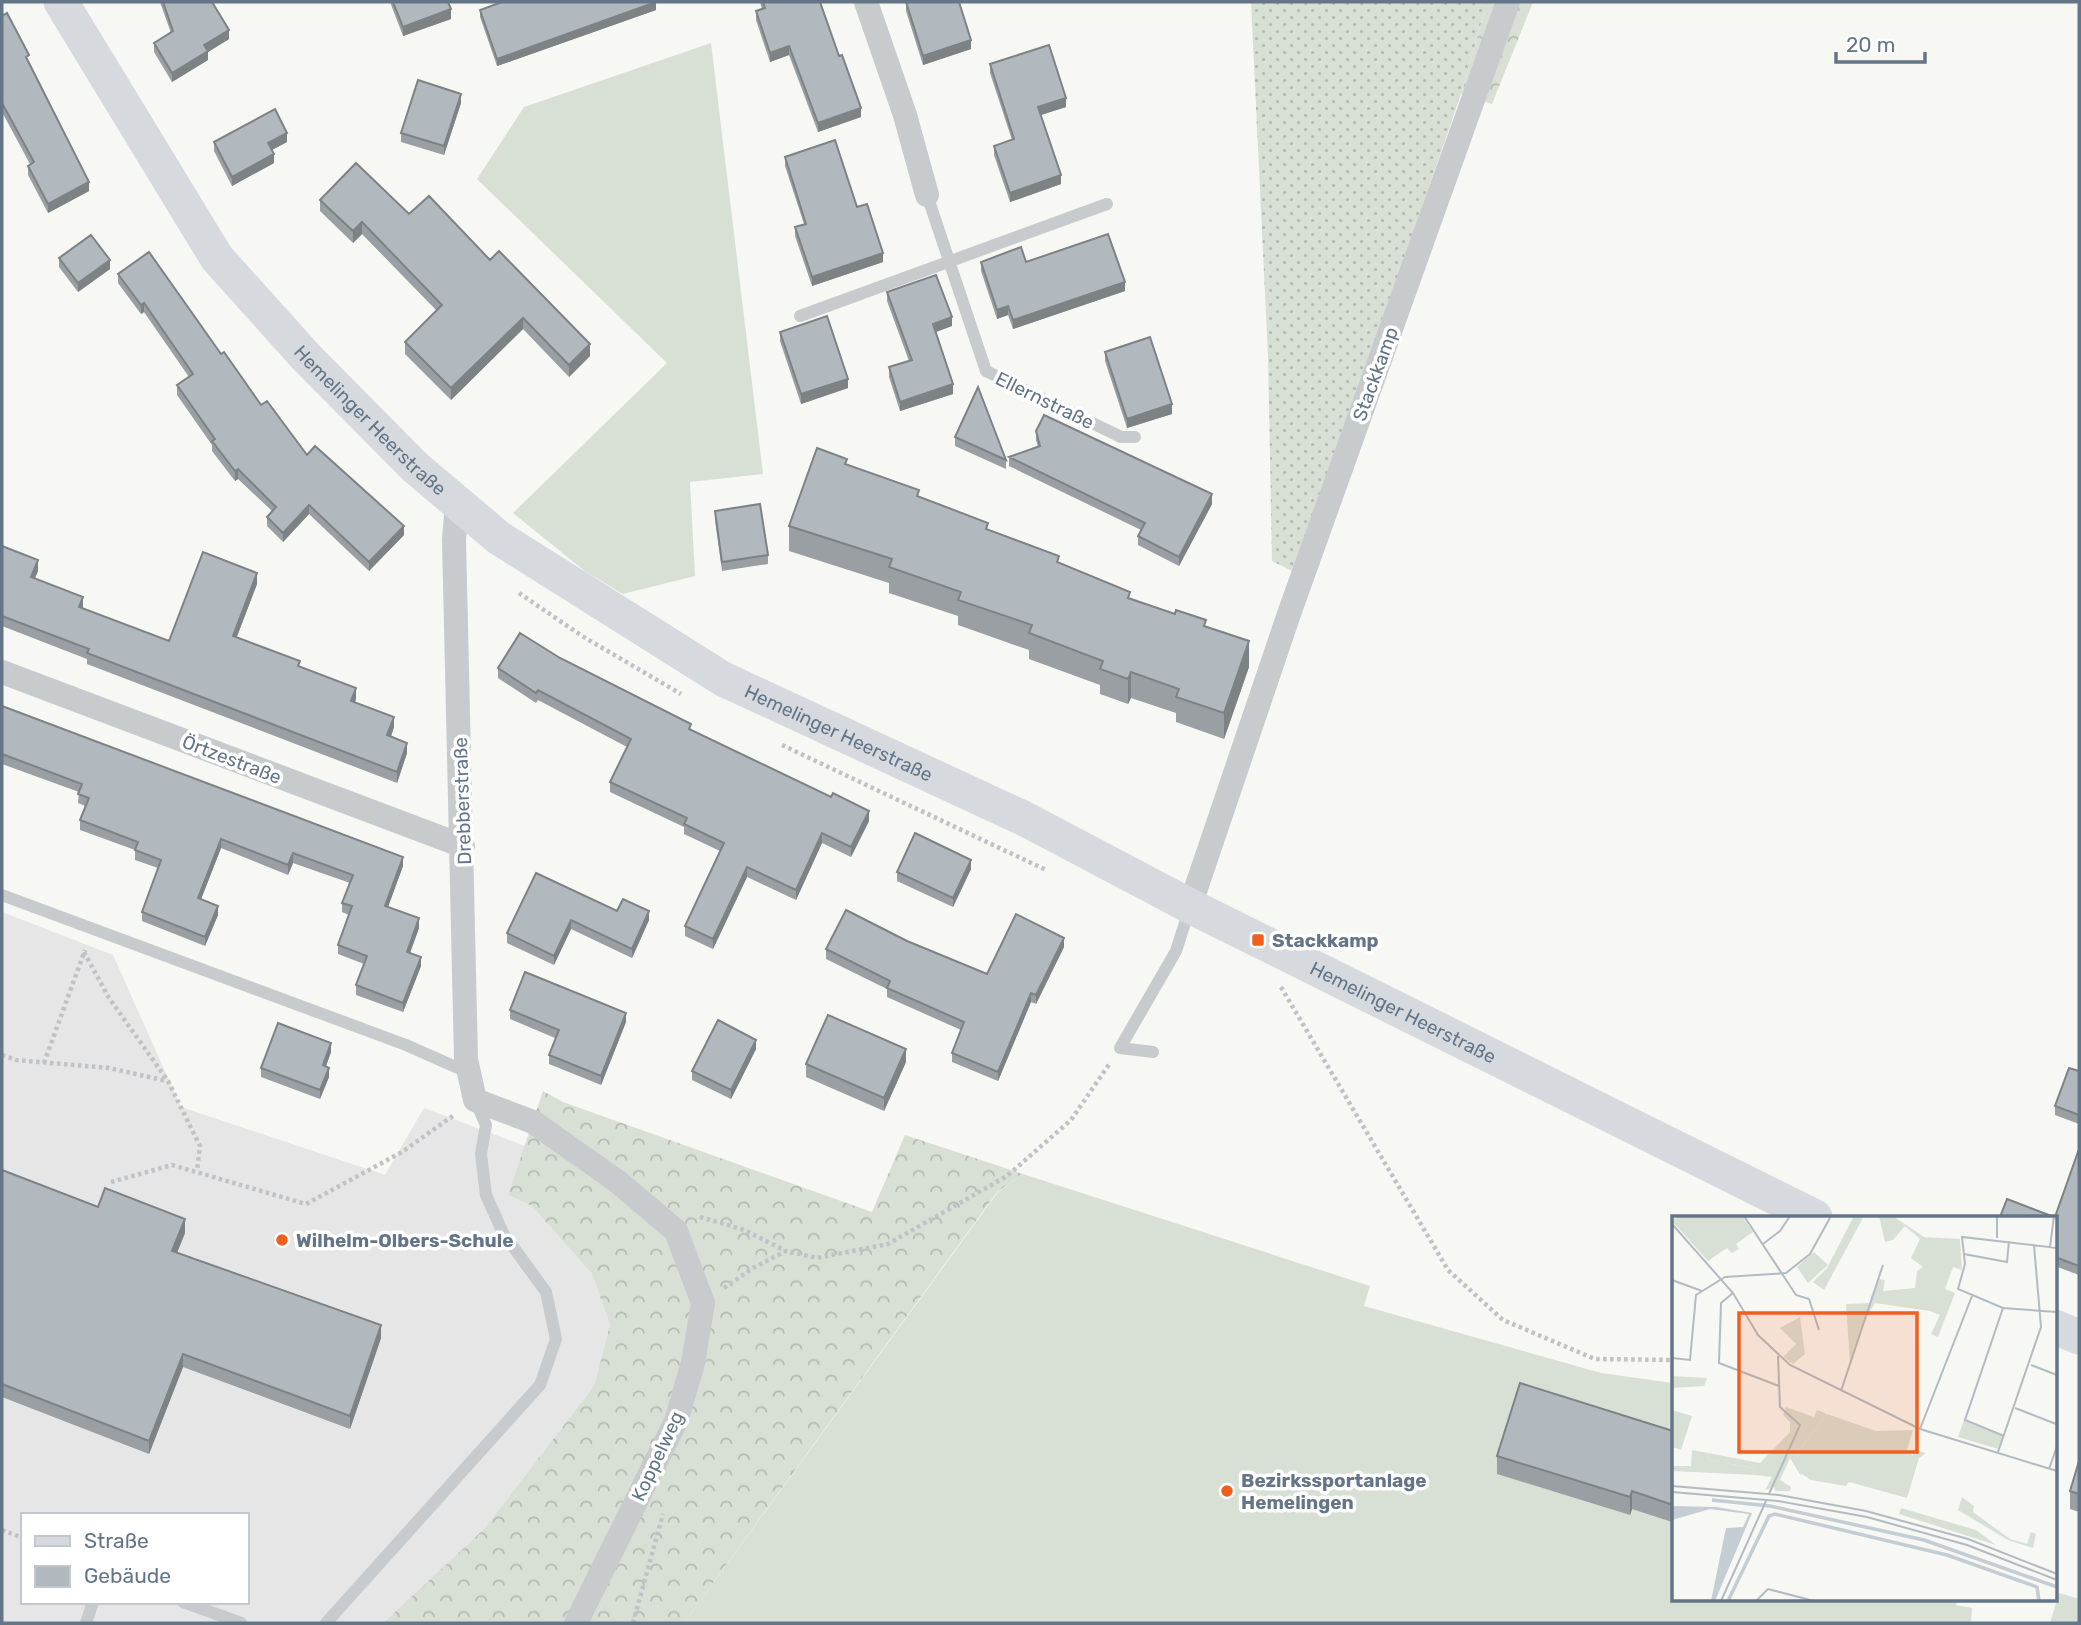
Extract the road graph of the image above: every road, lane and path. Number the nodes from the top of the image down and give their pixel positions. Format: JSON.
{"nodes":[{"id":1,"x":61,"y":2,"type":"edge"},
{"id":2,"x":866,"y":2,"type":"edge"},
{"id":3,"x":1508,"y":2,"type":"edge"},
{"id":4,"x":927,"y":195,"type":"joint"},
{"id":5,"x":1107,"y":204,"type":"dead end"},
{"id":6,"x":947,"y":261,"type":"junction"},
{"id":7,"x":800,"y":316,"type":"dead end"},
{"id":8,"x":1135,"y":437,"type":"dead end"},
{"id":9,"x":457,"y":502,"type":"junction"},
{"id":10,"x":2,"y":672,"type":"edge"},
{"id":11,"x":463,"y":846,"type":"junction"},
{"id":12,"x":2,"y":895,"type":"edge"},
{"id":13,"x":1190,"y":906,"type":"junction"},
{"id":14,"x":92,"y":929,"type":"junction"},
{"id":15,"x":1272,"y":947,"type":"junction"},
{"id":16,"x":84,"y":952,"type":"junction"},
{"id":17,"x":1120,"y":1048,"type":"junction"},
{"id":18,"x":1153,"y":1052,"type":"dead end"},
{"id":19,"x":2,"y":1055,"type":"edge"},
{"id":20,"x":44,"y":1064,"type":"junction"},
{"id":21,"x":467,"y":1072,"type":"junction"},
{"id":22,"x":168,"y":1081,"type":"junction"},
{"id":23,"x":475,"y":1100,"type":"junction"},
{"id":24,"x":197,"y":1171,"type":"junction"},
{"id":25,"x":111,"y":1182,"type":"dead end"},
{"id":26,"x":652,"y":1212,"type":"junction"},
{"id":27,"x":1813,"y":1216,"type":"edge"},
{"id":28,"x":786,"y":1251,"type":"junction"},
{"id":29,"x":703,"y":1303,"type":"junction"},
{"id":30,"x":2056,"y":1327,"type":"edge"},
{"id":31,"x":2079,"y":1337,"type":"edge"},
{"id":32,"x":1672,"y":1360,"type":"edge"},
{"id":33,"x":664,"y":1510,"type":"dead end"},
{"id":34,"x":2,"y":1530,"type":"edge"},
{"id":35,"x":21,"y":1537,"type":"edge"},
{"id":36,"x":92,"y":1604,"type":"edge"},
{"id":37,"x":189,"y":1604,"type":"edge"},
{"id":38,"x":86,"y":1623,"type":"edge"},
{"id":39,"x":241,"y":1623,"type":"edge"},
{"id":40,"x":326,"y":1623,"type":"edge"},
{"id":41,"x":576,"y":1623,"type":"edge"},
{"id":42,"x":633,"y":1623,"type":"edge"}],
"edges":[{"from":1,"to":9,"type":"main road","name":"Hemelinger Heerstraße"},
{"from":2,"to":4,"type":"street","name":"Ellernstraße"},
{"from":3,"to":13,"type":"street","name":"Stackkamp"},
{"from":4,"to":6,"type":"lane","name":"Ellernstraße"},
{"from":5,"to":6,"type":"lane"},
{"from":6,"to":7,"type":"lane"},
{"from":6,"to":8,"type":"lane","name":"Ellernstraße"},
{"from":9,"to":11,"type":"street","name":"Drebberstraße"},
{"from":9,"to":13,"type":"main road","name":"Hemelinger Heerstraße"},
{"from":10,"to":11,"type":"street","name":"Örtzestraße"},
{"from":11,"to":21,"type":"street","name":"Drebberstraße"},
{"from":12,"to":14,"type":"lane"},
{"from":13,"to":15,"type":"main road","name":"Hemelinger Heerstraße"},
{"from":13,"to":17,"type":"lane"},
{"from":14,"to":16,"type":"path"},
{"from":14,"to":21,"type":"lane"},
{"from":15,"to":27,"type":"main road","name":"Hemelinger Heerstraße"},
{"from":15,"to":32,"type":"path"},
{"from":16,"to":20,"type":"path"},
{"from":16,"to":22,"type":"path"},
{"from":17,"to":18,"type":"lane"},
{"from":17,"to":28,"type":"path"},
{"from":19,"to":20,"type":"path"},
{"from":20,"to":22,"type":"path"},
{"from":21,"to":23,"type":"street","name":"Drebberstraße"},
{"from":22,"to":24,"type":"path"},
{"from":23,"to":24,"type":"path"},
{"from":23,"to":26,"type":"street"},
{"from":23,"to":40,"type":"lane"},
{"from":24,"to":25,"type":"path"},
{"from":26,"to":28,"type":"path"},
{"from":26,"to":29,"type":"street"},
{"from":28,"to":29,"type":"path"},
{"from":29,"to":41,"type":"street","name":"Koppelweg"},
{"from":30,"to":31,"type":"main road"},
{"from":33,"to":42,"type":"path"},
{"from":34,"to":35,"type":"path"},
{"from":36,"to":38,"type":"lane"},
{"from":37,"to":39,"type":"lane"}]}
